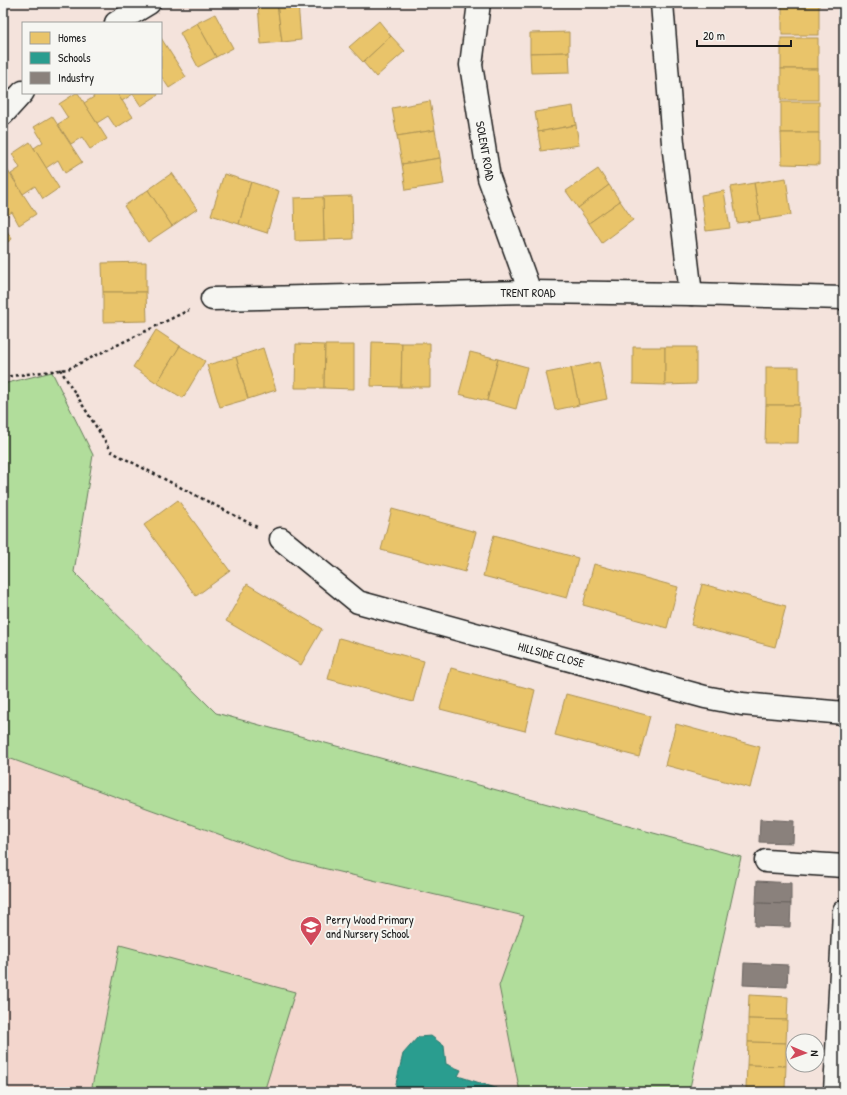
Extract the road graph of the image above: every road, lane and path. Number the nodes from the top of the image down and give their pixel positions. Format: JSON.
{"nodes":[{"id":1,"x":149,"y":3,"type":"edge"},
{"id":2,"x":479,"y":3,"type":"edge"},
{"id":3,"x":662,"y":3,"type":"edge"},
{"id":4,"x":118,"y":22,"type":"edge"},
{"id":5,"x":22,"y":93,"type":"edge"},
{"id":6,"x":3,"y":114,"type":"edge"},
{"id":7,"x":530,"y":292,"type":"junction"},
{"id":8,"x":691,"y":294,"type":"junction"},
{"id":9,"x":844,"y":298,"type":"edge"},
{"id":10,"x":212,"y":299,"type":"joint"},
{"id":11,"x":60,"y":369,"type":"junction"},
{"id":12,"x":3,"y":377,"type":"edge"},
{"id":13,"x":281,"y":539,"type":"joint"},
{"id":14,"x":844,"y":713,"type":"edge"},
{"id":15,"x":766,"y":862,"type":"dead end"},
{"id":16,"x":844,"y":866,"type":"edge"},
{"id":17,"x":844,"y":911,"type":"edge"},
{"id":18,"x":835,"y":1092,"type":"edge"}],
"edges":[{"from":1,"to":4,"type":"street"},
{"from":2,"to":7,"type":"street","name":"SOLENT ROAD"},
{"from":3,"to":8,"type":"street"},
{"from":5,"to":6,"type":"street"},
{"from":7,"to":8,"type":"street","name":"TRENT ROAD"},
{"from":7,"to":10,"type":"street","name":"TRENT ROAD"},
{"from":8,"to":9,"type":"street","name":"TRENT ROAD"},
{"from":10,"to":11,"type":"path"},
{"from":11,"to":12,"type":"path"},
{"from":11,"to":13,"type":"path"},
{"from":13,"to":14,"type":"street","name":"HILLSIDE CLOSE"},
{"from":15,"to":16,"type":"street"},
{"from":17,"to":18,"type":"street"}]}
